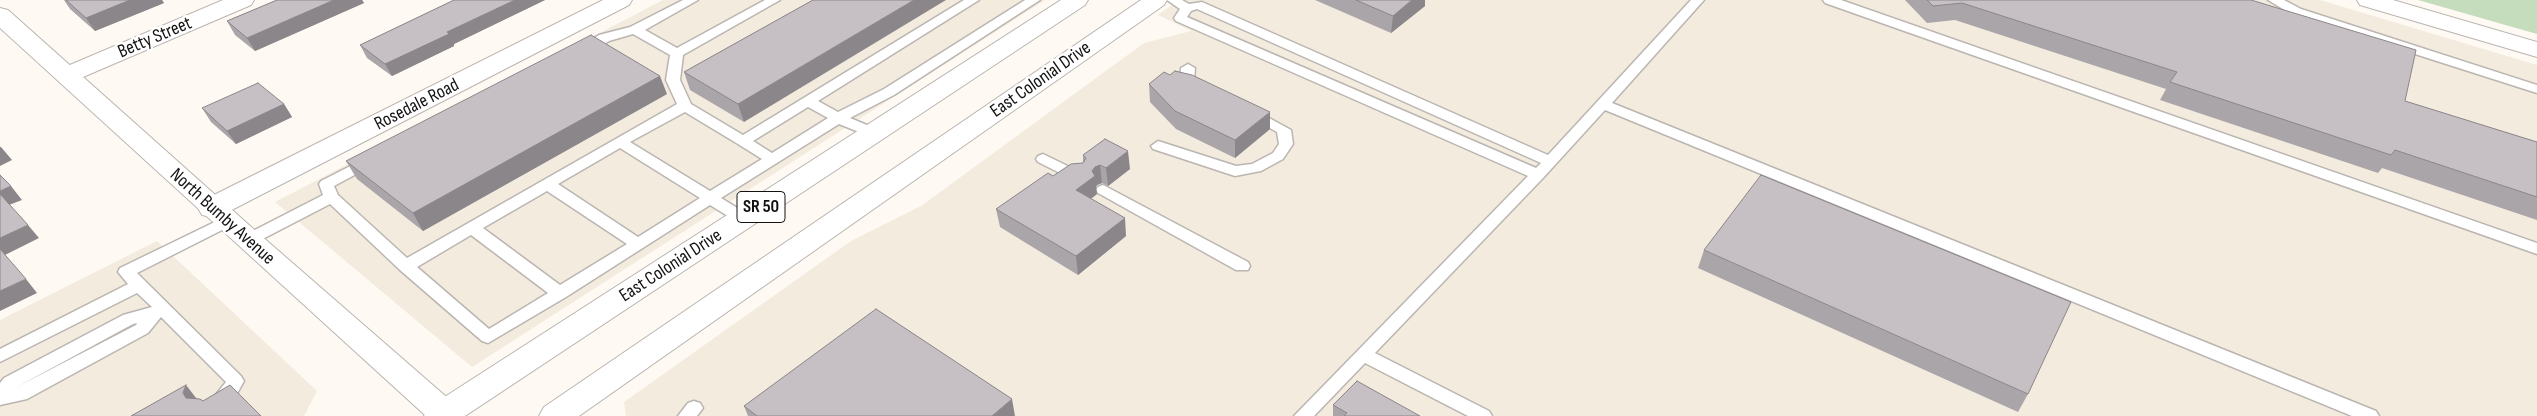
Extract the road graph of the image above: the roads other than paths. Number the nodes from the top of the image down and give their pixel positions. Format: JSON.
{"nodes":[{"id":1,"x":243,"y":0,"type":"edge"},
{"id":2,"x":621,"y":0,"type":"edge"},
{"id":3,"x":692,"y":0,"type":"edge"},
{"id":4,"x":774,"y":0,"type":"edge"},
{"id":5,"x":973,"y":0,"type":"edge"},
{"id":6,"x":1034,"y":0,"type":"edge"},
{"id":7,"x":1077,"y":0,"type":"edge"},
{"id":8,"x":1156,"y":0,"type":"edge"},
{"id":9,"x":1173,"y":0,"type":"edge"},
{"id":10,"x":1698,"y":0,"type":"edge"},
{"id":11,"x":1829,"y":0,"type":"edge"},
{"id":12,"x":2274,"y":0,"type":"edge"},
{"id":13,"x":2368,"y":0,"type":"edge"},
{"id":14,"x":1188,"y":8,"type":"junction"},
{"id":15,"x":0,"y":15,"type":"edge"},
{"id":16,"x":635,"y":30,"type":"junction"},
{"id":17,"x":2537,"y":50,"type":"edge"},
{"id":18,"x":677,"y":53,"type":"junction"},
{"id":19,"x":569,"y":57,"type":"edge"},
{"id":20,"x":1188,"y":68,"type":"dead end"},
{"id":21,"x":67,"y":74,"type":"junction"},
{"id":22,"x":2537,"y":88,"type":"edge"},
{"id":23,"x":1213,"y":94,"type":"edge"},
{"id":24,"x":808,"y":101,"type":"junction"},
{"id":25,"x":1602,"y":104,"type":"junction"},
{"id":26,"x":684,"y":106,"type":"junction"},
{"id":27,"x":1239,"y":106,"type":"edge"},
{"id":28,"x":838,"y":118,"type":"junction"},
{"id":29,"x":874,"y":133,"type":"junction"},
{"id":30,"x":743,"y":141,"type":"junction"},
{"id":31,"x":620,"y":142,"type":"junction"},
{"id":32,"x":1158,"y":146,"type":"dead end"},
{"id":33,"x":378,"y":157,"type":"edge"},
{"id":34,"x":772,"y":159,"type":"junction"},
{"id":35,"x":1043,"y":159,"type":"dead end"},
{"id":36,"x":1550,"y":161,"type":"junction"},
{"id":37,"x":1538,"y":175,"type":"junction"},
{"id":38,"x":1079,"y":177,"type":"edge"},
{"id":39,"x":548,"y":184,"type":"junction"},
{"id":40,"x":1103,"y":190,"type":"dead end"},
{"id":41,"x":331,"y":197,"type":"junction"},
{"id":42,"x":710,"y":198,"type":"junction"},
{"id":43,"x":744,"y":219,"type":"junction"},
{"id":44,"x":229,"y":223,"type":"junction"},
{"id":45,"x":472,"y":228,"type":"junction"},
{"id":46,"x":638,"y":244,"type":"junction"},
{"id":47,"x":2537,"y":249,"type":"edge"},
{"id":48,"x":406,"y":266,"type":"junction"},
{"id":49,"x":1242,"y":266,"type":"dead end"},
{"id":50,"x":139,"y":285,"type":"junction"},
{"id":51,"x":560,"y":293,"type":"junction"},
{"id":52,"x":158,"y":311,"type":"junction"},
{"id":53,"x":1363,"y":354,"type":"junction"},
{"id":54,"x":0,"y":356,"type":"edge"},
{"id":55,"x":0,"y":396,"type":"edge"},
{"id":56,"x":208,"y":410,"type":"edge"},
{"id":57,"x":443,"y":415,"type":"edge"},
{"id":58,"x":555,"y":416,"type":"edge"},
{"id":59,"x":1303,"y":416,"type":"edge"},
{"id":60,"x":1484,"y":416,"type":"edge"},
{"id":61,"x":2370,"y":416,"type":"edge"}],
"edges":[{"from":1,"to":21,"type":"main road","name":"Betty Street"},
{"from":2,"to":44,"type":"main road","name":"Rosedale Road"},
{"from":3,"to":16,"type":"lane"},
{"from":4,"to":18,"type":"lane"},
{"from":5,"to":24,"type":"lane"},
{"from":6,"to":28,"type":"lane"},
{"from":7,"to":29,"type":"main road","name":"East Colonial Drive","number":"SR 50"},
{"from":8,"to":58,"type":"main road","name":"East Colonial Drive"},
{"from":9,"to":14,"type":"lane"},
{"from":10,"to":25,"type":"lane"},
{"from":11,"to":47,"type":"lane"},
{"from":12,"to":22,"type":"lane"},
{"from":13,"to":17,"type":"main road"},
{"from":14,"to":36,"type":"lane"},
{"from":14,"to":37,"type":"lane"},
{"from":15,"to":21,"type":"main road","name":"North Bumby Avenue"},
{"from":16,"to":18,"type":"lane"},
{"from":16,"to":19,"type":"lane"},
{"from":18,"to":26,"type":"lane"},
{"from":20,"to":23,"type":"lane"},
{"from":21,"to":44,"type":"main road","name":"North Bumby Avenue"},
{"from":24,"to":28,"type":"lane"},
{"from":24,"to":30,"type":"lane"},
{"from":25,"to":36,"type":"lane"},
{"from":25,"to":61,"type":"lane"},
{"from":26,"to":30,"type":"lane"},
{"from":26,"to":31,"type":"lane"},
{"from":27,"to":32,"type":"lane"},
{"from":28,"to":29,"type":"lane"},
{"from":28,"to":34,"type":"lane"},
{"from":29,"to":43,"type":"main road","name":"East Colonial Drive","number":"SR 50"},
{"from":30,"to":34,"type":"lane"},
{"from":31,"to":39,"type":"lane"},
{"from":31,"to":42,"type":"lane"},
{"from":33,"to":41,"type":"lane"},
{"from":34,"to":42,"type":"lane"},
{"from":35,"to":38,"type":"lane"},
{"from":36,"to":37,"type":"lane"},
{"from":37,"to":53,"type":"lane"},
{"from":39,"to":45,"type":"lane"},
{"from":39,"to":46,"type":"lane"},
{"from":40,"to":49,"type":"lane"},
{"from":41,"to":44,"type":"lane"},
{"from":41,"to":48,"type":"lane"},
{"from":42,"to":43,"type":"lane"},
{"from":42,"to":46,"type":"lane"},
{"from":43,"to":57,"type":"main road","name":"East Colonial Drive","number":"SR 50"},
{"from":44,"to":50,"type":"lane"},
{"from":44,"to":57,"type":"main road","name":"North Bumby Avenue"},
{"from":45,"to":48,"type":"lane"},
{"from":45,"to":51,"type":"lane"},
{"from":46,"to":51,"type":"lane"},
{"from":48,"to":51,"type":"lane"},
{"from":50,"to":52,"type":"lane"},
{"from":50,"to":54,"type":"lane"},
{"from":52,"to":55,"type":"lane"},
{"from":52,"to":56,"type":"lane"},
{"from":53,"to":59,"type":"lane"},
{"from":53,"to":60,"type":"lane"}]}
